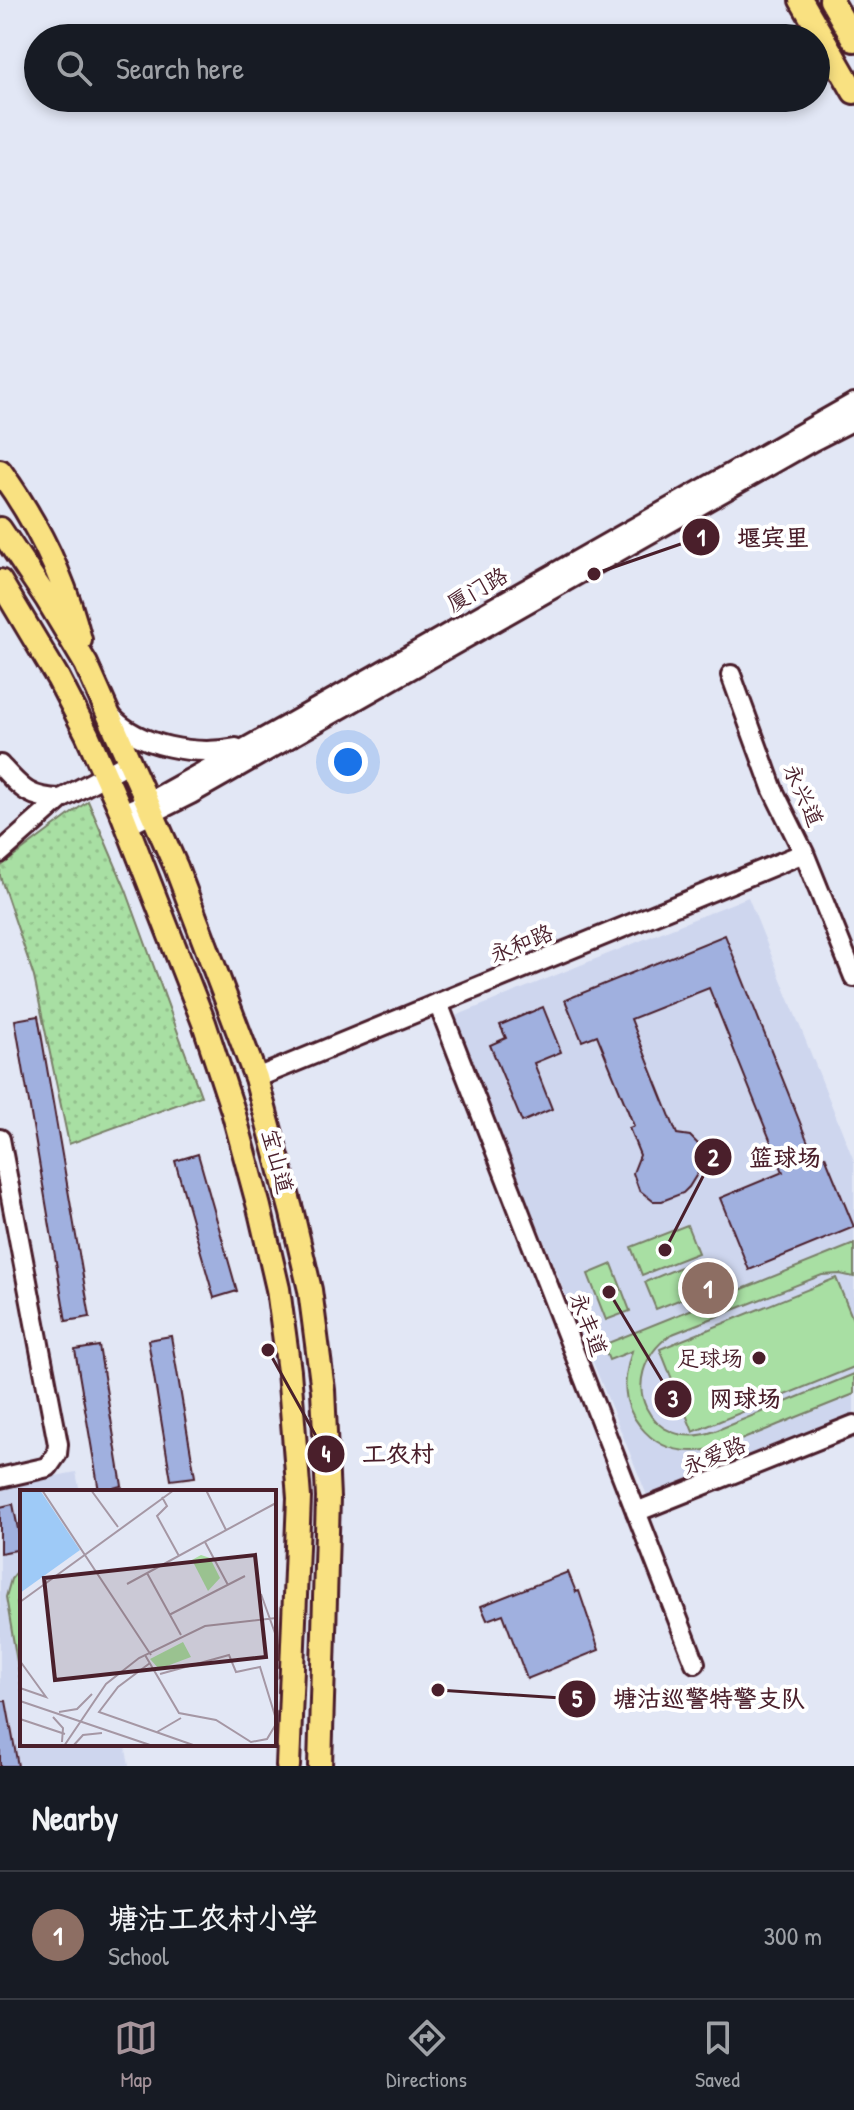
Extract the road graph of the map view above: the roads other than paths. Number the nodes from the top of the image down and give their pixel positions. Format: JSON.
{"nodes":[{"id":1,"x":801,"y":0,"type":"edge"},
{"id":2,"x":831,"y":0,"type":"edge"},
{"id":3,"x":815,"y":24,"type":"edge"},
{"id":4,"x":854,"y":40,"type":"edge"},
{"id":5,"x":830,"y":50,"type":"edge"},
{"id":6,"x":854,"y":92,"type":"edge"},
{"id":7,"x":851,"y":408,"type":"edge"},
{"id":8,"x":0,"y":471,"type":"edge"},
{"id":9,"x":0,"y":529,"type":"edge"},
{"id":10,"x":0,"y":581,"type":"edge"},
{"id":11,"x":86,"y":664,"type":"junction"},
{"id":12,"x":731,"y":675,"type":"dead end"},
{"id":13,"x":109,"y":715,"type":"junction"},
{"id":14,"x":250,"y":745,"type":"junction"},
{"id":15,"x":130,"y":762,"type":"junction"},
{"id":16,"x":0,"y":765,"type":"edge"},
{"id":17,"x":105,"y":774,"type":"junction"},
{"id":18,"x":61,"y":799,"type":"junction"},
{"id":19,"x":150,"y":808,"type":"junction"},
{"id":20,"x":124,"y":819,"type":"junction"},
{"id":21,"x":0,"y":853,"type":"edge"},
{"id":22,"x":804,"y":853,"type":"junction"},
{"id":23,"x":854,"y":977,"type":"edge"},
{"id":24,"x":438,"y":1003,"type":"junction"},
{"id":25,"x":256,"y":1078,"type":"junction"},
{"id":26,"x":0,"y":1139,"type":"edge"},
{"id":27,"x":854,"y":1425,"type":"edge"},
{"id":28,"x":0,"y":1478,"type":"edge"},
{"id":29,"x":636,"y":1512,"type":"junction"},
{"id":30,"x":695,"y":1663,"type":"dead end"},
{"id":31,"x":288,"y":1766,"type":"edge"},
{"id":32,"x":320,"y":1766,"type":"edge"}],
"edges":[{"from":1,"to":3,"type":"main road"},
{"from":2,"to":4,"type":"main road"},
{"from":5,"to":6,"type":"main road"},
{"from":7,"to":14,"type":"street","name":"厦门路"},
{"from":7,"to":19,"type":"street","name":"厦门路"},
{"from":8,"to":11,"type":"main road"},
{"from":9,"to":11,"type":"main road","name":"宝山道"},
{"from":10,"to":17,"type":"main road","name":"宝山道"},
{"from":11,"to":13,"type":"main road","name":"宝山道"},
{"from":12,"to":22,"type":"street","name":"永兴道"},
{"from":13,"to":14,"type":"street"},
{"from":13,"to":15,"type":"main road","name":"宝山道"},
{"from":14,"to":19,"type":"street","name":"厦门路"},
{"from":15,"to":17,"type":"street"},
{"from":15,"to":19,"type":"main road","name":"宝山道"},
{"from":16,"to":18,"type":"street"},
{"from":17,"to":18,"type":"street"},
{"from":17,"to":20,"type":"main road","name":"宝山道"},
{"from":18,"to":21,"type":"street"},
{"from":19,"to":20,"type":"street","name":"厦门路"},
{"from":19,"to":25,"type":"main road","name":"宝山道"},
{"from":20,"to":31,"type":"main road","name":"宝山道"},
{"from":22,"to":23,"type":"street","name":"永兴道"},
{"from":22,"to":24,"type":"street","name":"永和路"},
{"from":24,"to":25,"type":"street","name":"永和路"},
{"from":24,"to":29,"type":"street","name":"永丰道"},
{"from":25,"to":32,"type":"main road","name":"宝山道"},
{"from":26,"to":28,"type":"street"},
{"from":27,"to":29,"type":"street","name":"永爱路"},
{"from":29,"to":30,"type":"street","name":"永丰道"}]}
